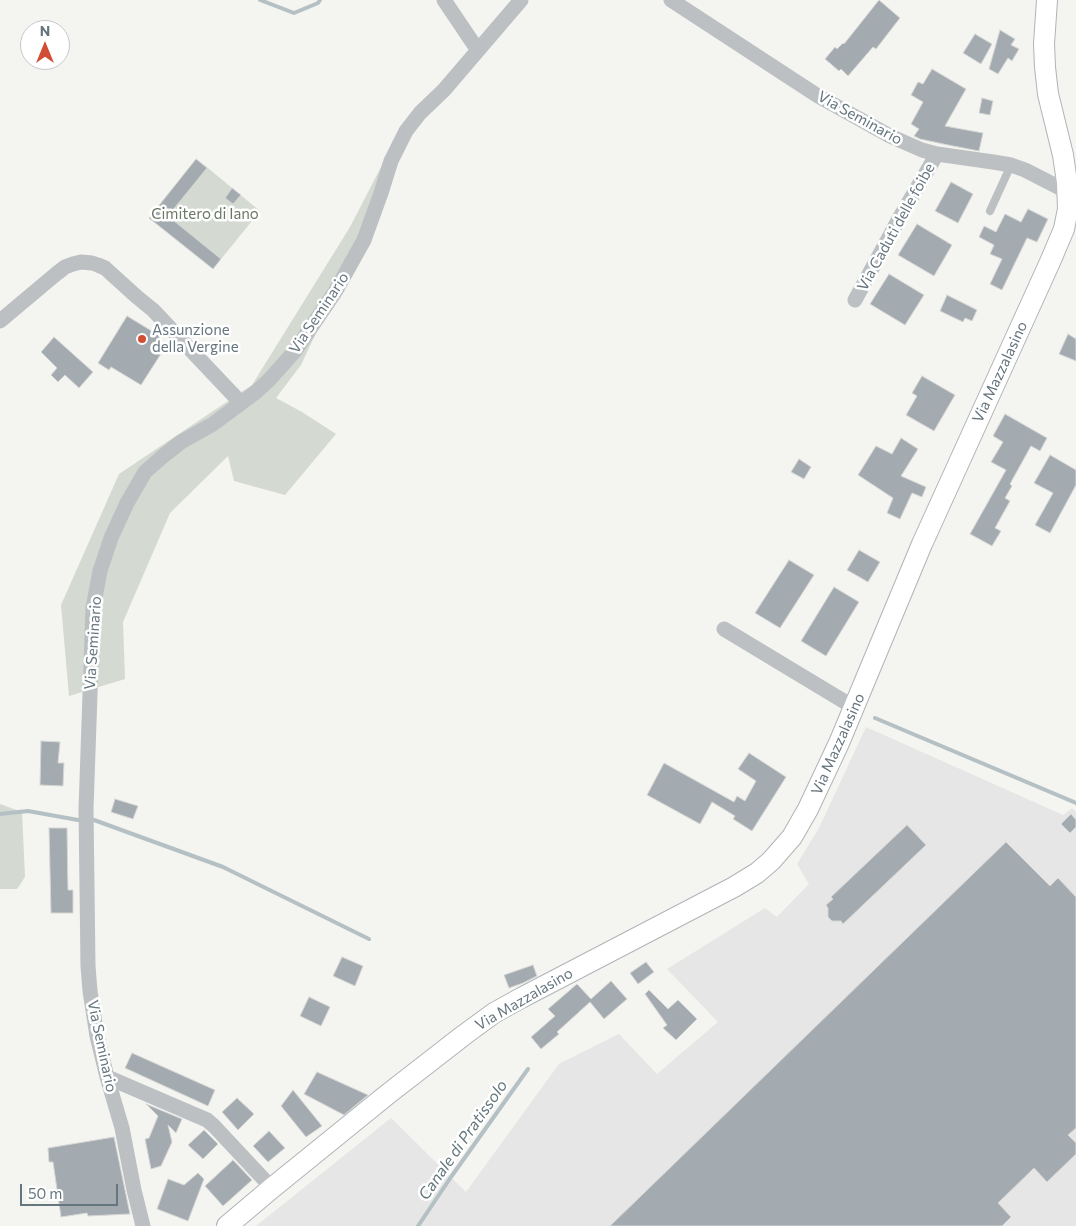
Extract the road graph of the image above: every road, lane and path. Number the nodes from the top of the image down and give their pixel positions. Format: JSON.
{"nodes":[{"id":1,"x":444,"y":0,"type":"edge"},
{"id":2,"x":521,"y":0,"type":"edge"},
{"id":3,"x":671,"y":0,"type":"edge"},
{"id":4,"x":1047,"y":0,"type":"edge"},
{"id":5,"x":478,"y":49,"type":"junction"},
{"id":6,"x":937,"y":154,"type":"junction"},
{"id":7,"x":1012,"y":166,"type":"junction"},
{"id":8,"x":1068,"y":192,"type":"junction"},
{"id":9,"x":990,"y":211,"type":"dead end"},
{"id":10,"x":1071,"y":220,"type":"edge"},
{"id":11,"x":855,"y":300,"type":"dead end"},
{"id":12,"x":0,"y":321,"type":"edge"},
{"id":13,"x":241,"y":403,"type":"junction"},
{"id":14,"x":724,"y":629,"type":"dead end"},
{"id":15,"x":855,"y":708,"type":"junction"},
{"id":16,"x":107,"y":1077,"type":"junction"},
{"id":17,"x":272,"y":1188,"type":"junction"},
{"id":18,"x":144,"y":1225,"type":"edge"},
{"id":19,"x":227,"y":1226,"type":"edge"}],
"edges":[{"from":1,"to":5,"type":"street"},
{"from":2,"to":5,"type":"street","name":"Via Seminario"},
{"from":3,"to":6,"type":"street","name":"Via Seminario"},
{"from":4,"to":8,"type":"main road","name":"Via Mazzalasino"},
{"from":5,"to":13,"type":"street","name":"Via Seminario"},
{"from":6,"to":7,"type":"street","name":"Via Seminario"},
{"from":6,"to":11,"type":"street","name":"Via Caduti delle foibe"},
{"from":7,"to":8,"type":"street","name":"Via Seminario"},
{"from":7,"to":9,"type":"lane"},
{"from":8,"to":10,"type":"main road","name":"Via Mazzalasino"},
{"from":10,"to":15,"type":"main road","name":"Via Mazzalasino"},
{"from":12,"to":13,"type":"street"},
{"from":13,"to":16,"type":"street","name":"Via Seminario"},
{"from":14,"to":15,"type":"street"},
{"from":15,"to":17,"type":"main road","name":"Via Mazzalasino"},
{"from":16,"to":17,"type":"street"},
{"from":16,"to":18,"type":"street","name":"Via Seminario"},
{"from":17,"to":19,"type":"main road","name":"Via Mazzalasino"}]}
